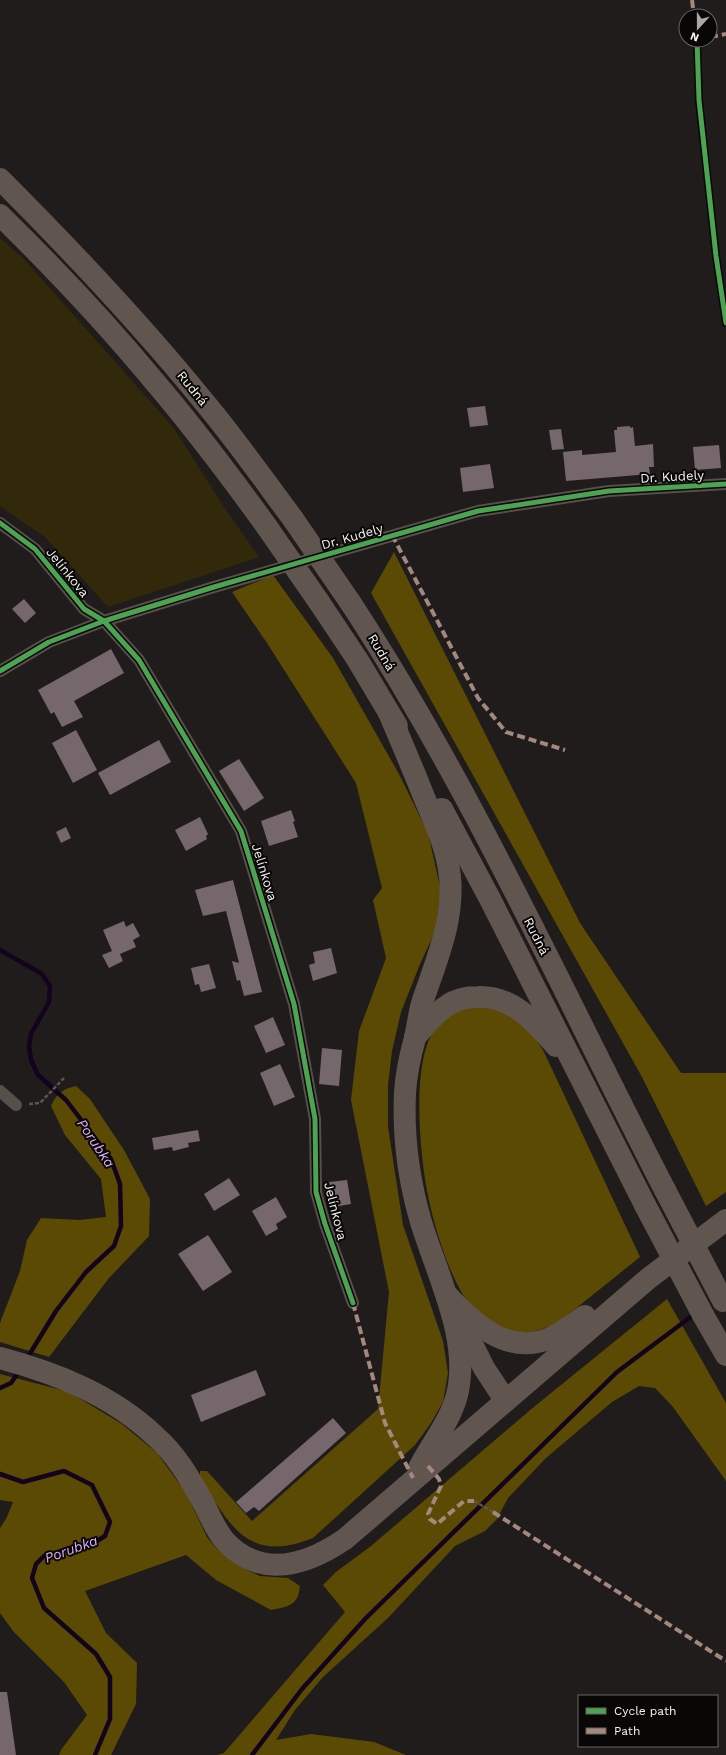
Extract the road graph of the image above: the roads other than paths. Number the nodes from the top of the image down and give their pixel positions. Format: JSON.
{"nodes":[{"id":1,"x":0,"y":179,"type":"edge"},
{"id":2,"x":0,"y":215,"type":"edge"},
{"id":3,"x":726,"y":484,"type":"edge"},
{"id":4,"x":0,"y":523,"type":"edge"},
{"id":5,"x":104,"y":621,"type":"junction"},
{"id":6,"x":0,"y":671,"type":"edge"},
{"id":7,"x":389,"y":713,"type":"junction"},
{"id":8,"x":415,"y":1038,"type":"junction"},
{"id":9,"x":574,"y":1066,"type":"junction"},
{"id":10,"x":0,"y":1091,"type":"edge"},
{"id":11,"x":16,"y":1105,"type":"dead end"},
{"id":12,"x":726,"y":1220,"type":"edge"},
{"id":13,"x":649,"y":1278,"type":"junction"},
{"id":14,"x":446,"y":1294,"type":"junction"},
{"id":15,"x":353,"y":1303,"type":"dead end"},
{"id":16,"x":724,"y":1304,"type":"edge"},
{"id":17,"x":726,"y":1355,"type":"edge"},
{"id":18,"x":0,"y":1358,"type":"edge"},
{"id":19,"x":504,"y":1400,"type":"junction"},
{"id":20,"x":414,"y":1478,"type":"junction"}],
"edges":[{"from":1,"to":16,"type":"highway","name":"Rudná","bridge":true},
{"from":2,"to":7,"type":"highway","name":"Rudná","bridge":true},
{"from":3,"to":5,"type":"street","name":"Dr. Kudely"},
{"from":4,"to":5,"type":"street","name":"Jelínkova"},
{"from":5,"to":6,"type":"street","name":"Dr. Kudely"},
{"from":5,"to":15,"type":"street","name":"Jelínkova"},
{"from":7,"to":8,"type":"highway"},
{"from":7,"to":9,"type":"highway","name":"Rudná"},
{"from":8,"to":9,"type":"highway"},
{"from":8,"to":14,"type":"highway"},
{"from":9,"to":17,"type":"highway","name":"Rudná","bridge":true},
{"from":10,"to":11,"type":"street"},
{"from":12,"to":13,"type":"highway"},
{"from":13,"to":14,"type":"highway"},
{"from":13,"to":19,"type":"highway"},
{"from":14,"to":19,"type":"highway"},
{"from":14,"to":20,"type":"highway"},
{"from":18,"to":20,"type":"highway"},
{"from":19,"to":20,"type":"highway"}]}
